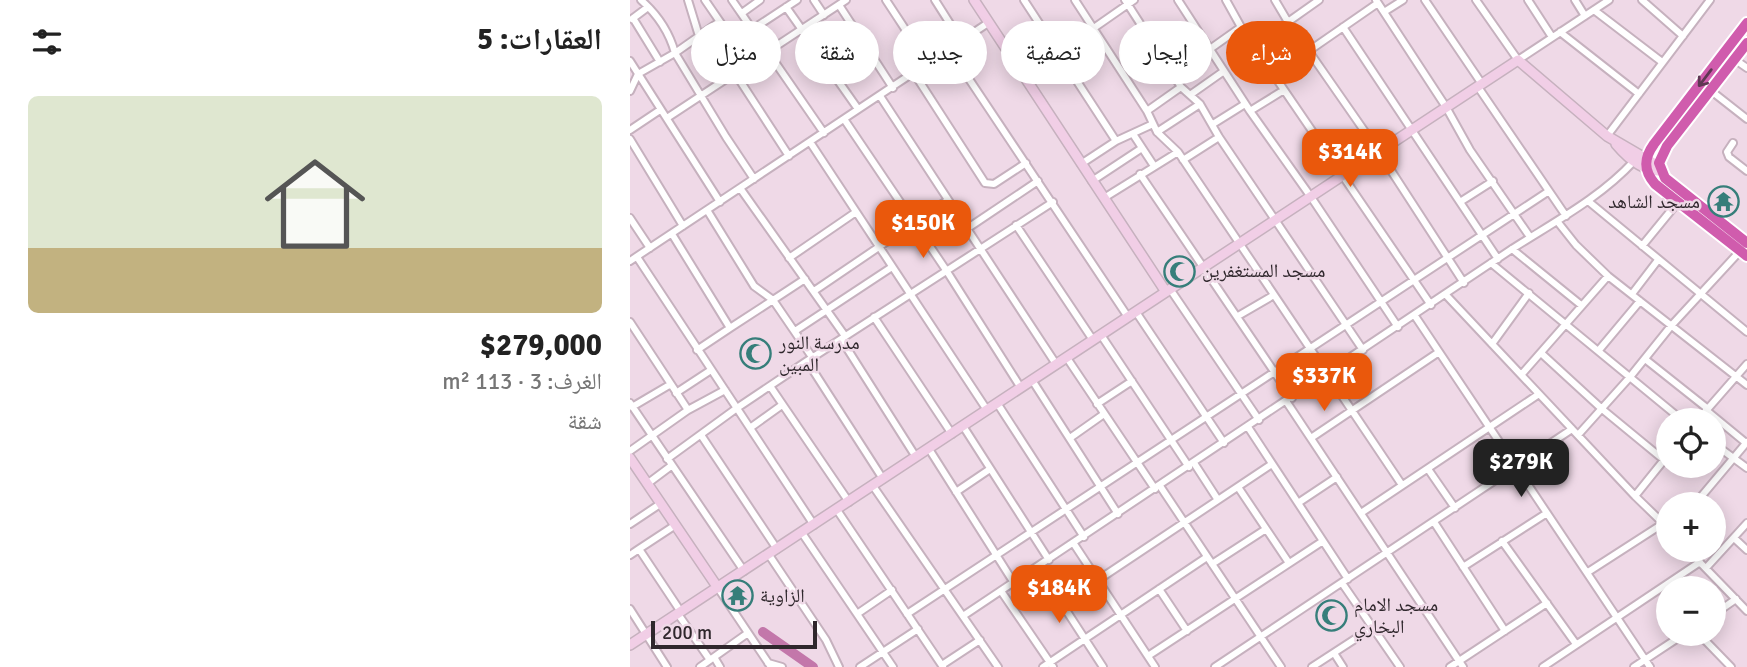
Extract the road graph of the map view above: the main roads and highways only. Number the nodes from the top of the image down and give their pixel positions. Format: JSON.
{"nodes":[{"id":1,"x":1747,"y":23,"type":"edge"},
{"id":2,"x":1747,"y":43,"type":"edge"},
{"id":3,"x":1745,"y":250,"type":"edge"}],
"edges":[{"from":1,"to":3,"type":"highway","one_way":true},
{"from":2,"to":3,"type":"highway"}]}
